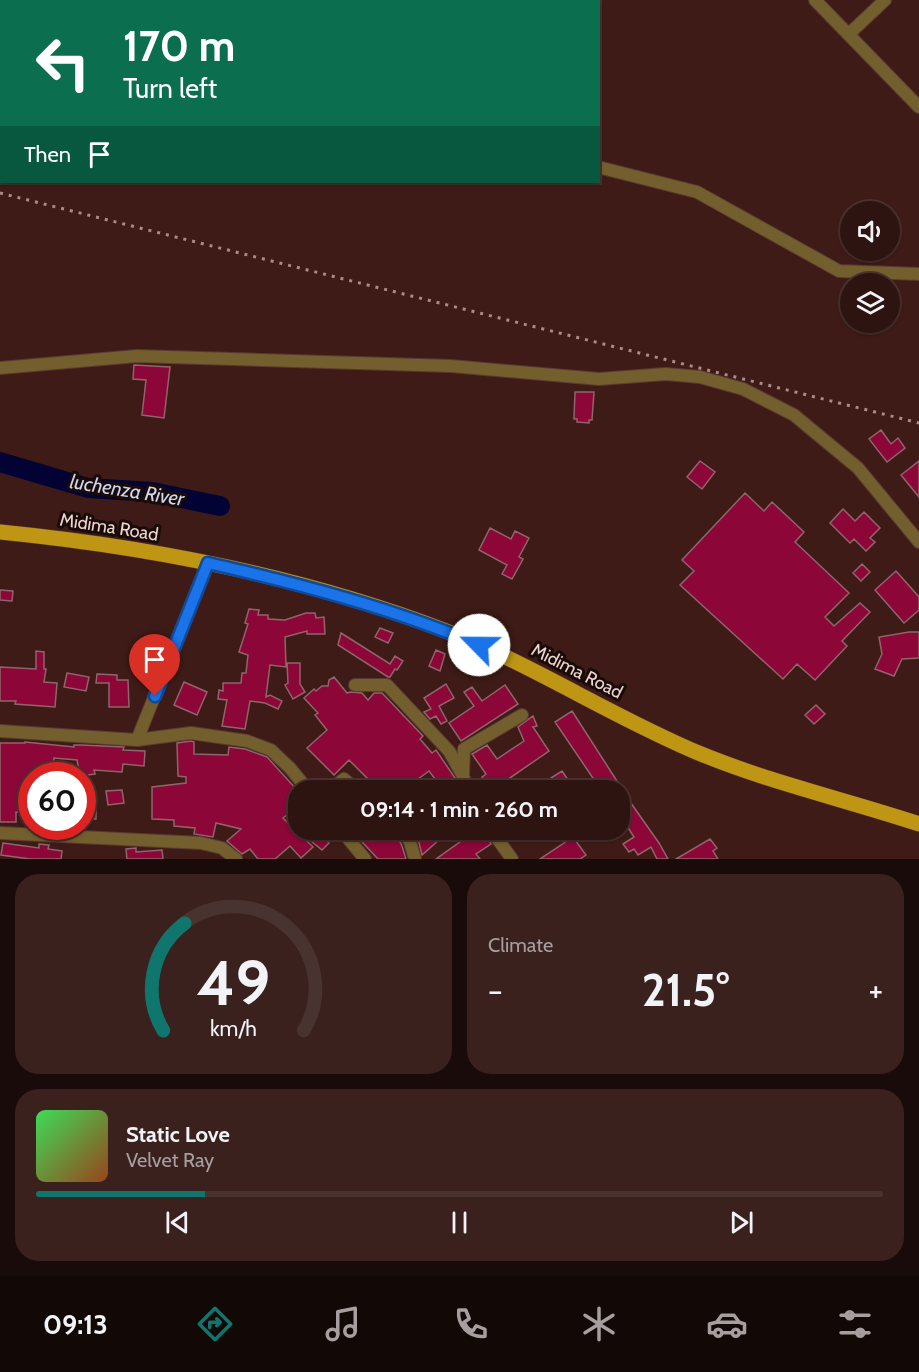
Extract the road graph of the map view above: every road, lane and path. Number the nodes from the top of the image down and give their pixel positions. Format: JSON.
{"nodes":[{"id":1,"x":815,"y":0,"type":"edge"},
{"id":2,"x":885,"y":0,"type":"edge"},
{"id":3,"x":849,"y":34,"type":"junction"},
{"id":4,"x":919,"y":107,"type":"edge"},
{"id":5,"x":600,"y":168,"type":"edge"},
{"id":6,"x":919,"y":274,"type":"edge"},
{"id":7,"x":0,"y":368,"type":"edge"},
{"id":8,"x":0,"y":532,"type":"edge"},
{"id":9,"x":919,"y":542,"type":"edge"},
{"id":10,"x":208,"y":563,"type":"junction"},
{"id":11,"x":355,"y":685,"type":"dead end"},
{"id":12,"x":522,"y":715,"type":"dead end"},
{"id":13,"x":0,"y":730,"type":"edge"},
{"id":14,"x":137,"y":740,"type":"junction"},
{"id":15,"x":463,"y":776,"type":"junction"},
{"id":16,"x":300,"y":780,"type":"edge"},
{"id":17,"x":464,"y":780,"type":"edge"},
{"id":18,"x":919,"y":824,"type":"edge"},
{"id":19,"x":0,"y":833,"type":"edge"},
{"id":20,"x":349,"y":840,"type":"edge"},
{"id":21,"x":409,"y":840,"type":"edge"},
{"id":22,"x":498,"y":840,"type":"edge"},
{"id":23,"x":236,"y":859,"type":"edge"},
{"id":24,"x":365,"y":859,"type":"edge"},
{"id":25,"x":415,"y":859,"type":"edge"},
{"id":26,"x":512,"y":859,"type":"edge"}],
"edges":[{"from":1,"to":3,"type":"street"},
{"from":2,"to":3,"type":"street"},
{"from":3,"to":4,"type":"street"},
{"from":5,"to":6,"type":"street"},
{"from":7,"to":9,"type":"street"},
{"from":8,"to":10,"type":"main road","name":"Midima Road"},
{"from":10,"to":14,"type":"street"},
{"from":10,"to":18,"type":"main road","name":"Midima Road"},
{"from":11,"to":15,"type":"street"},
{"from":12,"to":15,"type":"street"},
{"from":13,"to":14,"type":"street"},
{"from":14,"to":16,"type":"street"},
{"from":15,"to":17,"type":"street"},
{"from":19,"to":23,"type":"street"},
{"from":20,"to":24,"type":"street"},
{"from":21,"to":25,"type":"street"},
{"from":22,"to":26,"type":"street"}]}
